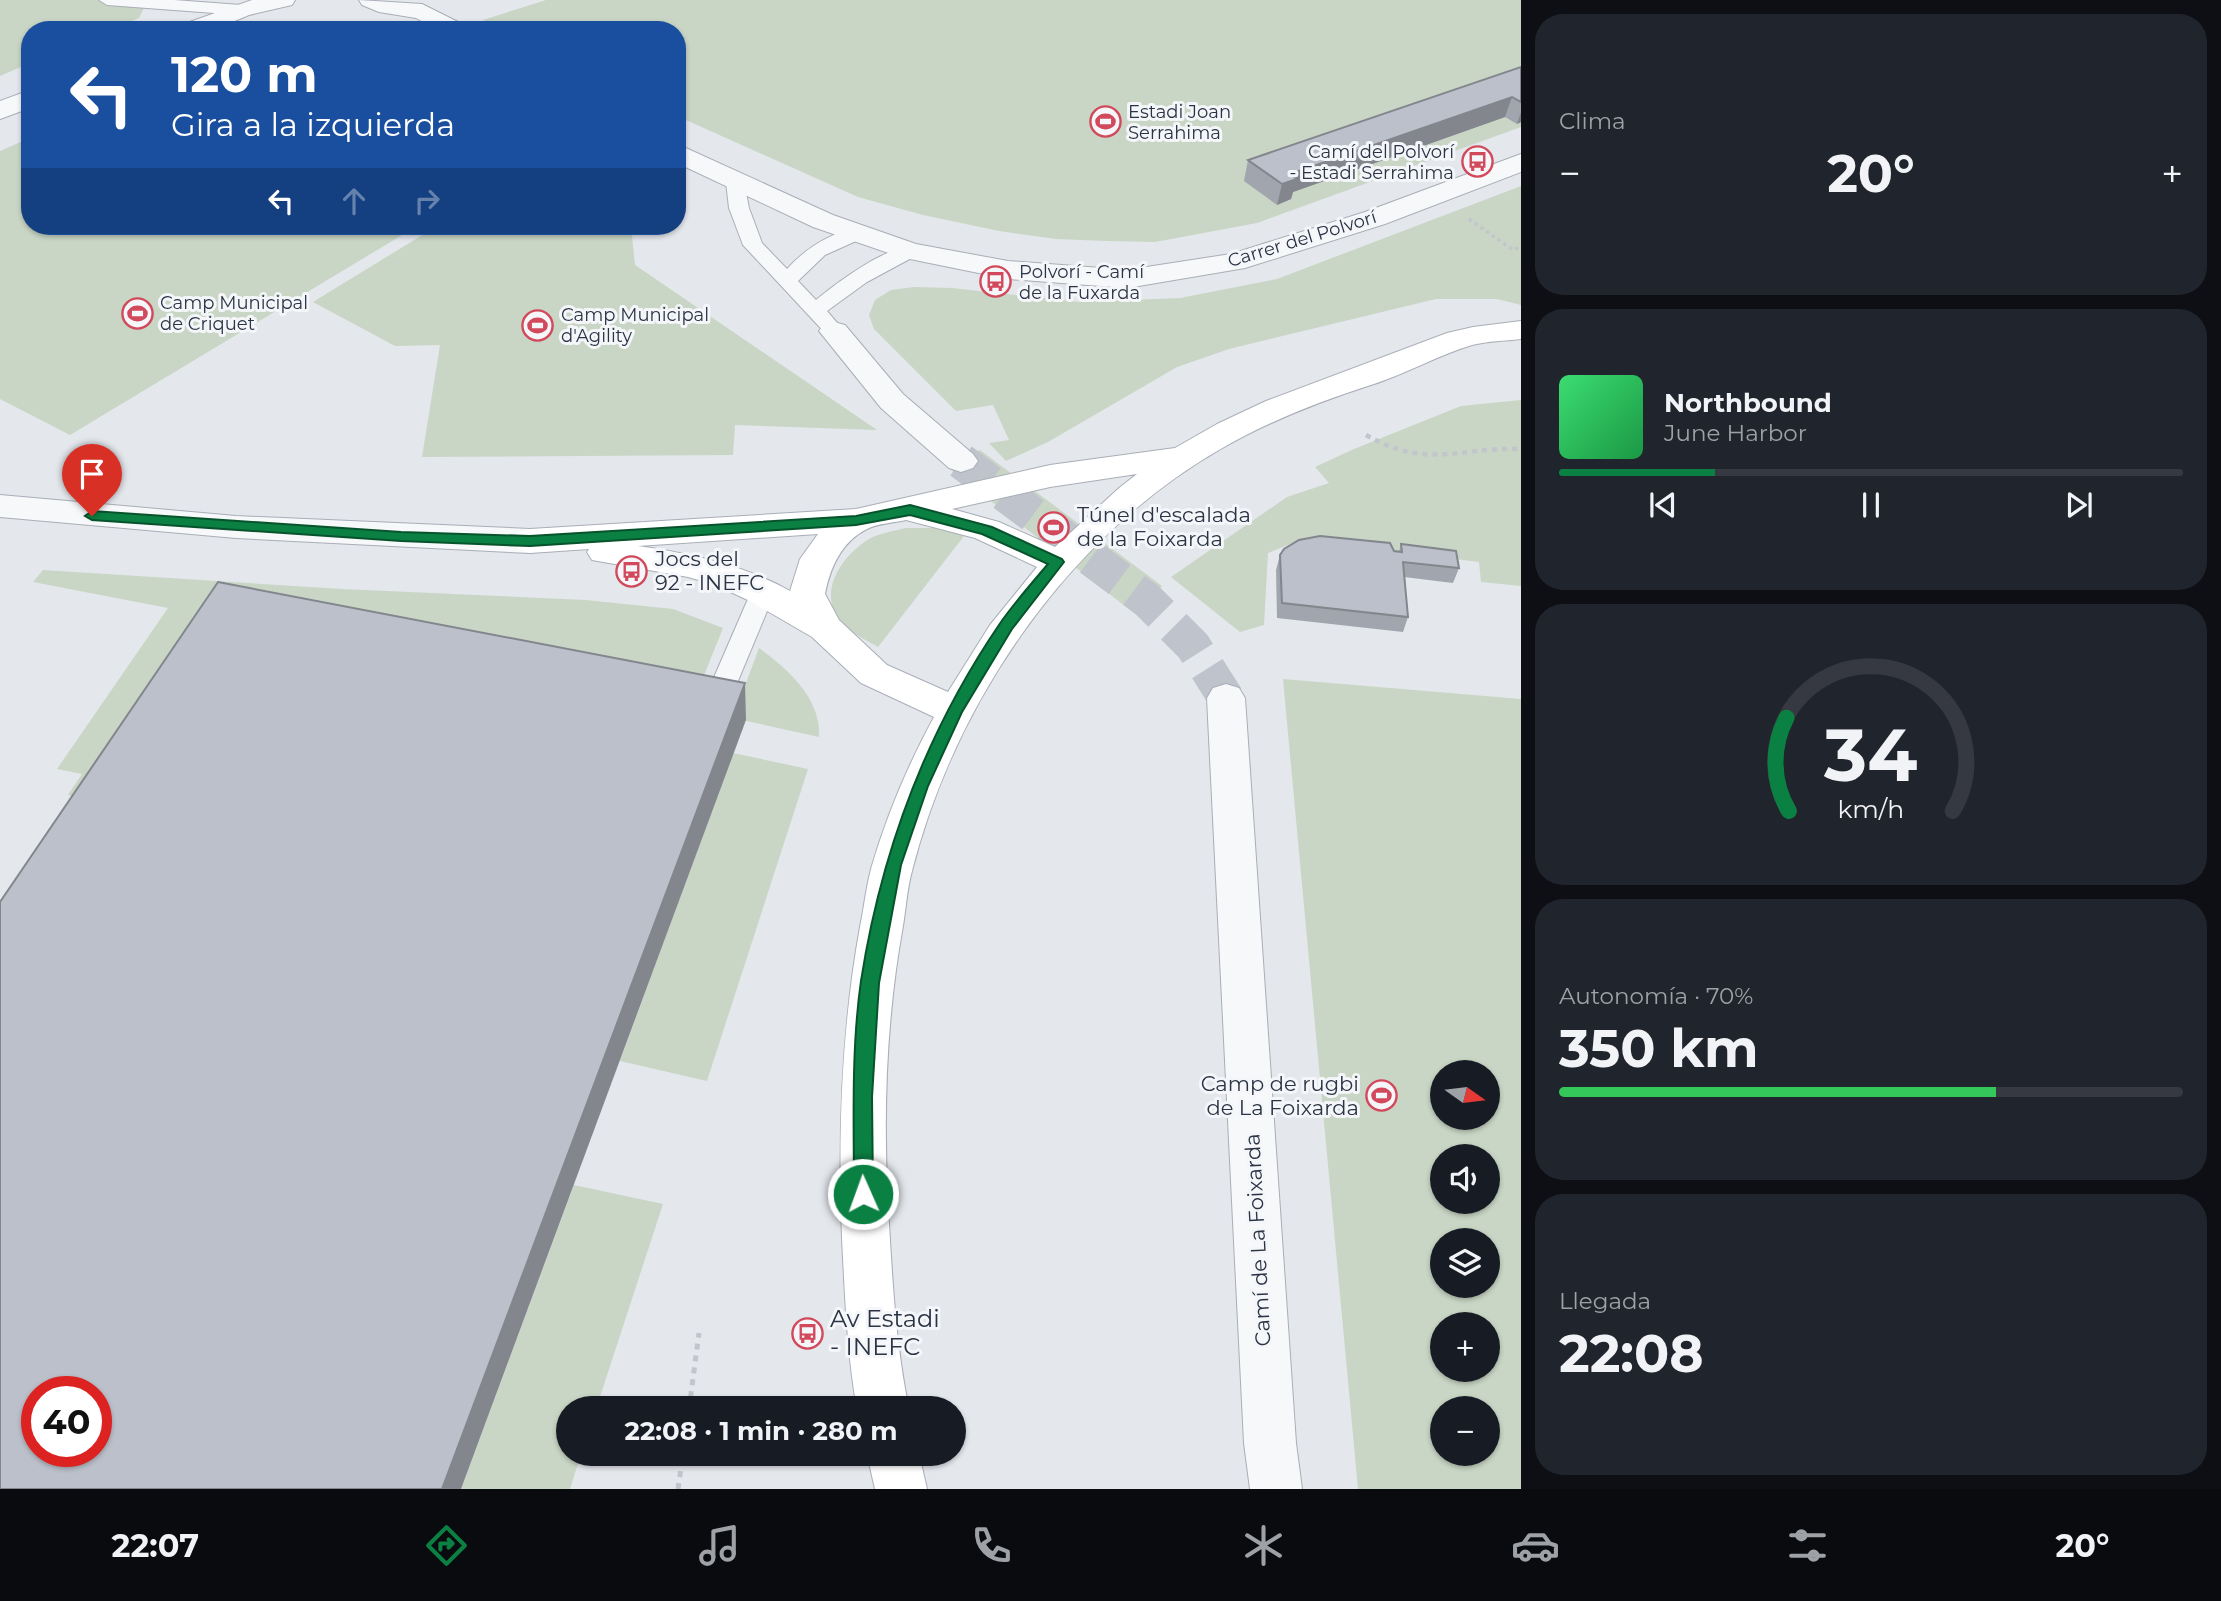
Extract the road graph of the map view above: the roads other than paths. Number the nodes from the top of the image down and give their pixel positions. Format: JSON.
{"nodes":[{"id":1,"x":107,"y":0,"type":"edge"},
{"id":2,"x":283,"y":0,"type":"edge"},
{"id":3,"x":371,"y":0,"type":"edge"},
{"id":4,"x":421,"y":6,"type":"edge"},
{"id":5,"x":241,"y":10,"type":"junction"},
{"id":6,"x":213,"y":21,"type":"edge"},
{"id":7,"x":442,"y":21,"type":"edge"},
{"id":8,"x":21,"y":102,"type":"edge"},
{"id":9,"x":0,"y":111,"type":"edge"},
{"id":10,"x":686,"y":157,"type":"edge"},
{"id":11,"x":1521,"y":162,"type":"edge"},
{"id":12,"x":735,"y":182,"type":"junction"},
{"id":13,"x":858,"y":233,"type":"junction"},
{"id":14,"x":910,"y":250,"type":"junction"},
{"id":15,"x":786,"y":282,"type":"junction"},
{"id":16,"x":824,"y":322,"type":"junction"},
{"id":17,"x":1521,"y":330,"type":"edge"},
{"id":18,"x":1521,"y":357,"type":"edge"},
{"id":19,"x":1393,"y":368,"type":"junction"},
{"id":20,"x":1182,"y":457,"type":"junction"},
{"id":21,"x":961,"y":461,"type":"tunnel mouth"},
{"id":22,"x":0,"y":506,"type":"edge"},
{"id":23,"x":910,"y":510,"type":"junction"},
{"id":24,"x":856,"y":520,"type":"junction"},
{"id":25,"x":530,"y":541,"type":"junction"},
{"id":26,"x":1057,"y":562,"type":"junction"},
{"id":27,"x":763,"y":592,"type":"junction"},
{"id":28,"x":825,"y":628,"type":"junction"},
{"id":29,"x":1226,"y":698,"type":"tunnel mouth"},
{"id":30,"x":955,"y":711,"type":"junction"},
{"id":31,"x":712,"y":713,"type":"edge"},
{"id":32,"x":880,"y":1396,"type":"edge"},
{"id":33,"x":896,"y":1466,"type":"edge"},
{"id":34,"x":901,"y":1489,"type":"edge"},
{"id":35,"x":1276,"y":1489,"type":"edge"}],
"edges":[{"from":1,"to":5,"type":"lane"},
{"from":2,"to":5,"type":"street"},
{"from":3,"to":4,"type":"street"},
{"from":4,"to":7,"type":"street"},
{"from":5,"to":6,"type":"street"},
{"from":8,"to":9,"type":"street"},
{"from":10,"to":12,"type":"street","name":"Carrer del Polvorí"},
{"from":11,"to":14,"type":"street","name":"Carrer del Polvorí"},
{"from":12,"to":13,"type":"street","name":"Carrer del Polvorí"},
{"from":12,"to":15,"type":"lane"},
{"from":13,"to":14,"type":"street","name":"Carrer del Polvorí"},
{"from":13,"to":15,"type":"lane"},
{"from":14,"to":16,"type":"lane"},
{"from":15,"to":16,"type":"lane"},
{"from":16,"to":21,"type":"street"},
{"from":17,"to":19,"type":"street"},
{"from":18,"to":19,"type":"street"},
{"from":19,"to":20,"type":"street"},
{"from":20,"to":23,"type":"street"},
{"from":20,"to":26,"type":"street"},
{"from":22,"to":25,"type":"street"},
{"from":23,"to":24,"type":"street"},
{"from":23,"to":26,"type":"street"},
{"from":24,"to":25,"type":"street"},
{"from":24,"to":28,"type":"street"},
{"from":25,"to":27,"type":"street"},
{"from":26,"to":30,"type":"street"},
{"from":27,"to":28,"type":"street"},
{"from":27,"to":31,"type":"lane"},
{"from":28,"to":30,"type":"street"},
{"from":29,"to":35,"type":"street","name":"Camí de La Foixarda"},
{"from":30,"to":32,"type":"street"},
{"from":33,"to":34,"type":"street"}]}
